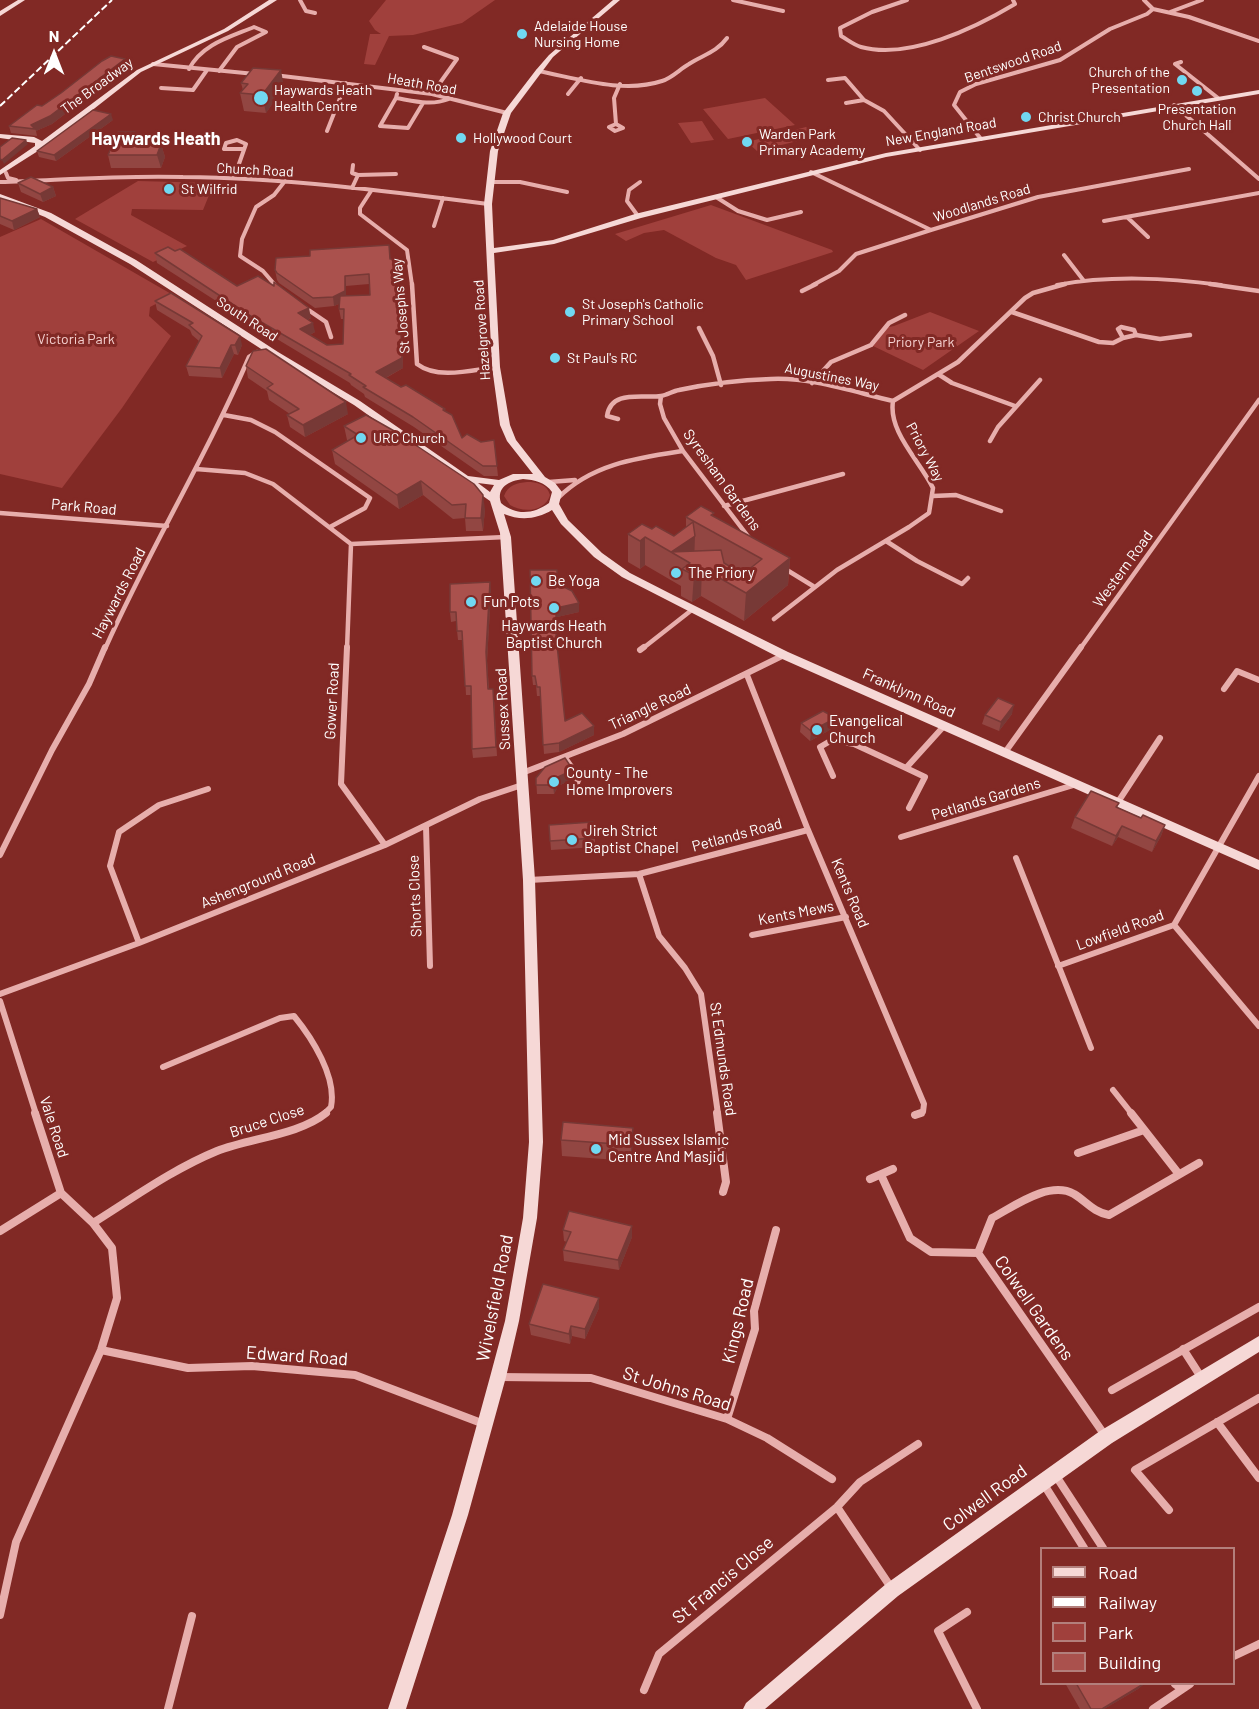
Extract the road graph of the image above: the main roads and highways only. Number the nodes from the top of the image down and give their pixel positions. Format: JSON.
{"nodes":[{"id":1,"x":22,"y":0,"type":"edge"},
{"id":2,"x":274,"y":0,"type":"edge"},
{"id":3,"x":617,"y":0,"type":"edge"},
{"id":4,"x":0,"y":15,"type":"edge"},
{"id":5,"x":1259,"y":92,"type":"edge"},
{"id":6,"x":57,"y":131,"type":"junction"},
{"id":7,"x":0,"y":136,"type":"edge"},
{"id":8,"x":20,"y":137,"type":"junction"},
{"id":9,"x":38,"y":146,"type":"junction"},
{"id":10,"x":2,"y":175,"type":"edge"},
{"id":11,"x":1,"y":195,"type":"edge"},
{"id":12,"x":491,"y":251,"type":"junction"},
{"id":13,"x":520,"y":450,"type":"junction"},
{"id":14,"x":516,"y":477,"type":"junction"},
{"id":15,"x":467,"y":478,"type":"junction"},
{"id":16,"x":545,"y":480,"type":"junction"},
{"id":17,"x":502,"y":483,"type":"junction"},
{"id":18,"x":556,"y":501,"type":"junction"},
{"id":19,"x":495,"y":502,"type":"junction"},
{"id":20,"x":533,"y":515,"type":"junction"},
{"id":21,"x":564,"y":522,"type":"junction"},
{"id":22,"x":506,"y":537,"type":"junction"},
{"id":23,"x":1259,"y":864,"type":"edge"},
{"id":24,"x":529,"y":880,"type":"joint"},
{"id":25,"x":1259,"y":1343,"type":"edge"},
{"id":26,"x":397,"y":1709,"type":"edge"},
{"id":27,"x":752,"y":1709,"type":"edge"}],
"edges":[{"from":1,"to":4,"type":"main road"},
{"from":2,"to":6,"type":"main road","name":"The Broadway"},
{"from":3,"to":12,"type":"main road","name":"Hazelgrove Road"},
{"from":5,"to":12,"type":"main road","name":"New England Road"},
{"from":6,"to":8,"type":"main road","name":"The Broadway"},
{"from":6,"to":9,"type":"main road","name":"The Broadway"},
{"from":7,"to":8,"type":"main road"},
{"from":8,"to":9,"type":"main road"},
{"from":9,"to":10,"type":"main road","name":"The Broadway"},
{"from":11,"to":15,"type":"main road","name":"South Road"},
{"from":12,"to":13,"type":"main road","name":"Hazelgrove Road"},
{"from":13,"to":14,"type":"main road"},
{"from":13,"to":16,"type":"main road","name":"Hazelgrove Road"},
{"from":14,"to":16,"type":"main road"},
{"from":14,"to":17,"type":"main road"},
{"from":15,"to":17,"type":"main road","name":"South Road"},
{"from":15,"to":19,"type":"main road","name":"South Road"},
{"from":16,"to":18,"type":"main road"},
{"from":17,"to":19,"type":"main road"},
{"from":18,"to":20,"type":"main road"},
{"from":18,"to":21,"type":"main road","name":"Franklynn Road"},
{"from":19,"to":20,"type":"main road"},
{"from":19,"to":22,"type":"main road","name":"Sussex Road"},
{"from":20,"to":21,"type":"main road","name":"Franklynn Road"},
{"from":20,"to":22,"type":"main road"},
{"from":21,"to":23,"type":"main road","name":"Franklynn Road"},
{"from":22,"to":24,"type":"main road","name":"Sussex Road"},
{"from":24,"to":26,"type":"main road","name":"Wivelsfield Road"},
{"from":25,"to":27,"type":"main road","name":"Colwell Road"}]}
